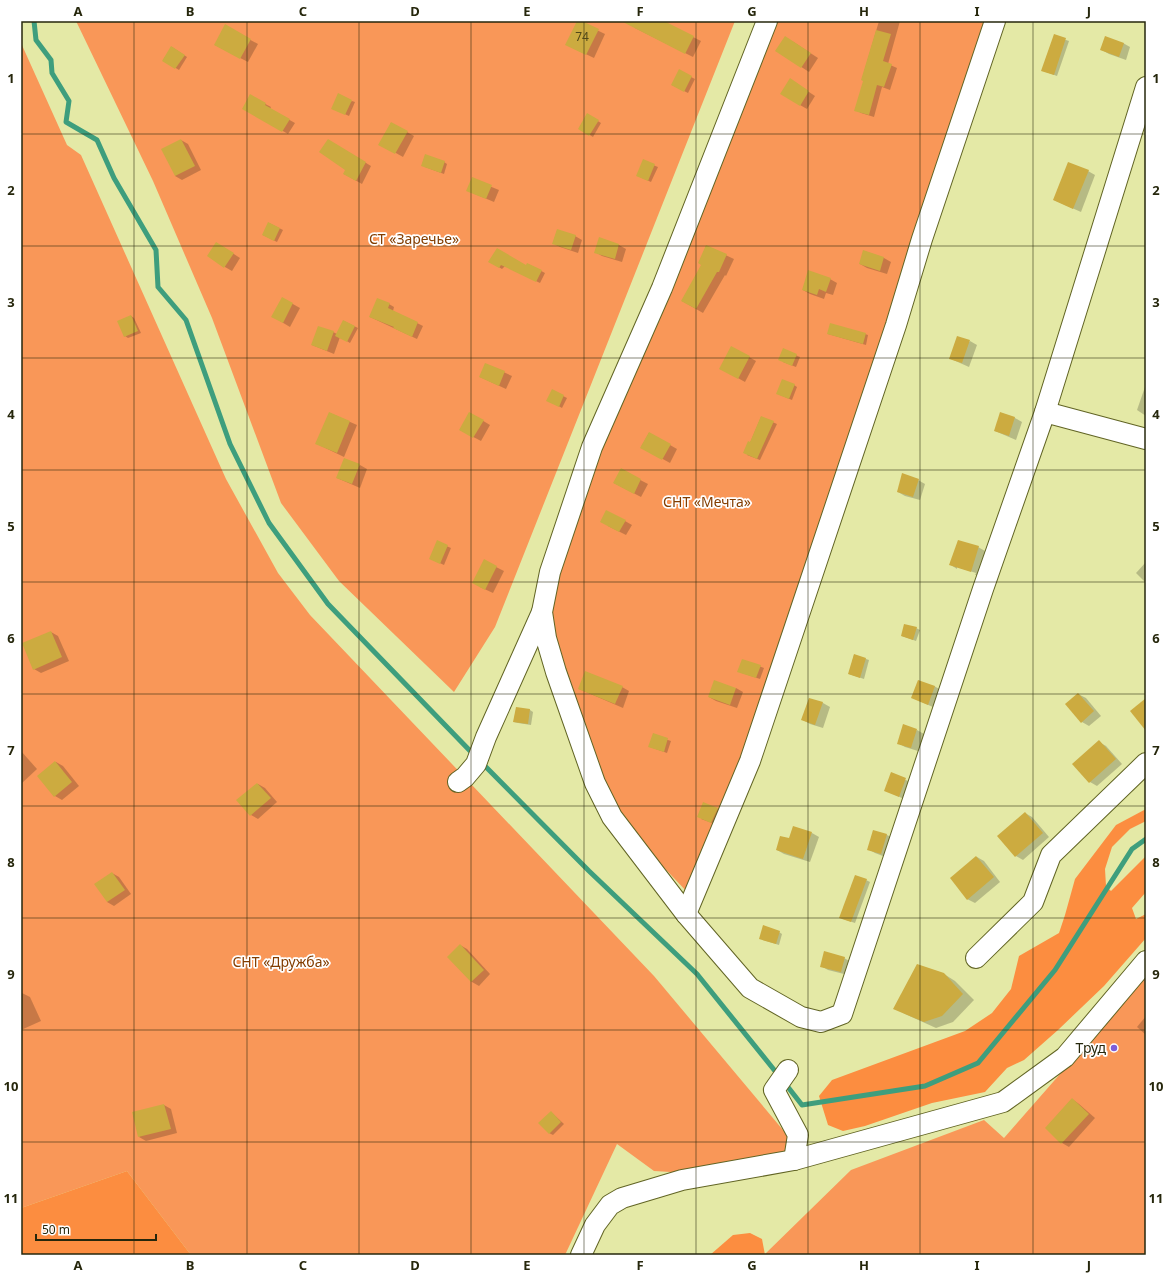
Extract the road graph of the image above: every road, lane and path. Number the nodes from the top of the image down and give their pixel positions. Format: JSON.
{"nodes":[{"id":1,"x":767,"y":21,"type":"edge"},
{"id":2,"x":995,"y":21,"type":"edge"},
{"id":3,"x":1146,"y":87,"type":"edge"},
{"id":4,"x":1044,"y":412,"type":"junction"},
{"id":5,"x":1146,"y":438,"type":"edge"},
{"id":6,"x":542,"y":612,"type":"junction"},
{"id":7,"x":1146,"y":762,"type":"edge"},
{"id":8,"x":458,"y":782,"type":"dead end"},
{"id":9,"x":686,"y":914,"type":"junction"},
{"id":10,"x":976,"y":958,"type":"dead end"},
{"id":11,"x":1146,"y":961,"type":"edge"},
{"id":12,"x":788,"y":1070,"type":"dead end"},
{"id":13,"x":794,"y":1160,"type":"junction"},
{"id":14,"x":581,"y":1255,"type":"edge"}],
"edges":[{"from":1,"to":6,"type":"street"},
{"from":2,"to":9,"type":"street"},
{"from":3,"to":4,"type":"street"},
{"from":4,"to":5,"type":"street"},
{"from":4,"to":9,"type":"street"},
{"from":6,"to":8,"type":"street"},
{"from":6,"to":9,"type":"street"},
{"from":7,"to":10,"type":"street"},
{"from":11,"to":13,"type":"street"},
{"from":12,"to":13,"type":"street"},
{"from":13,"to":14,"type":"street"}]}
